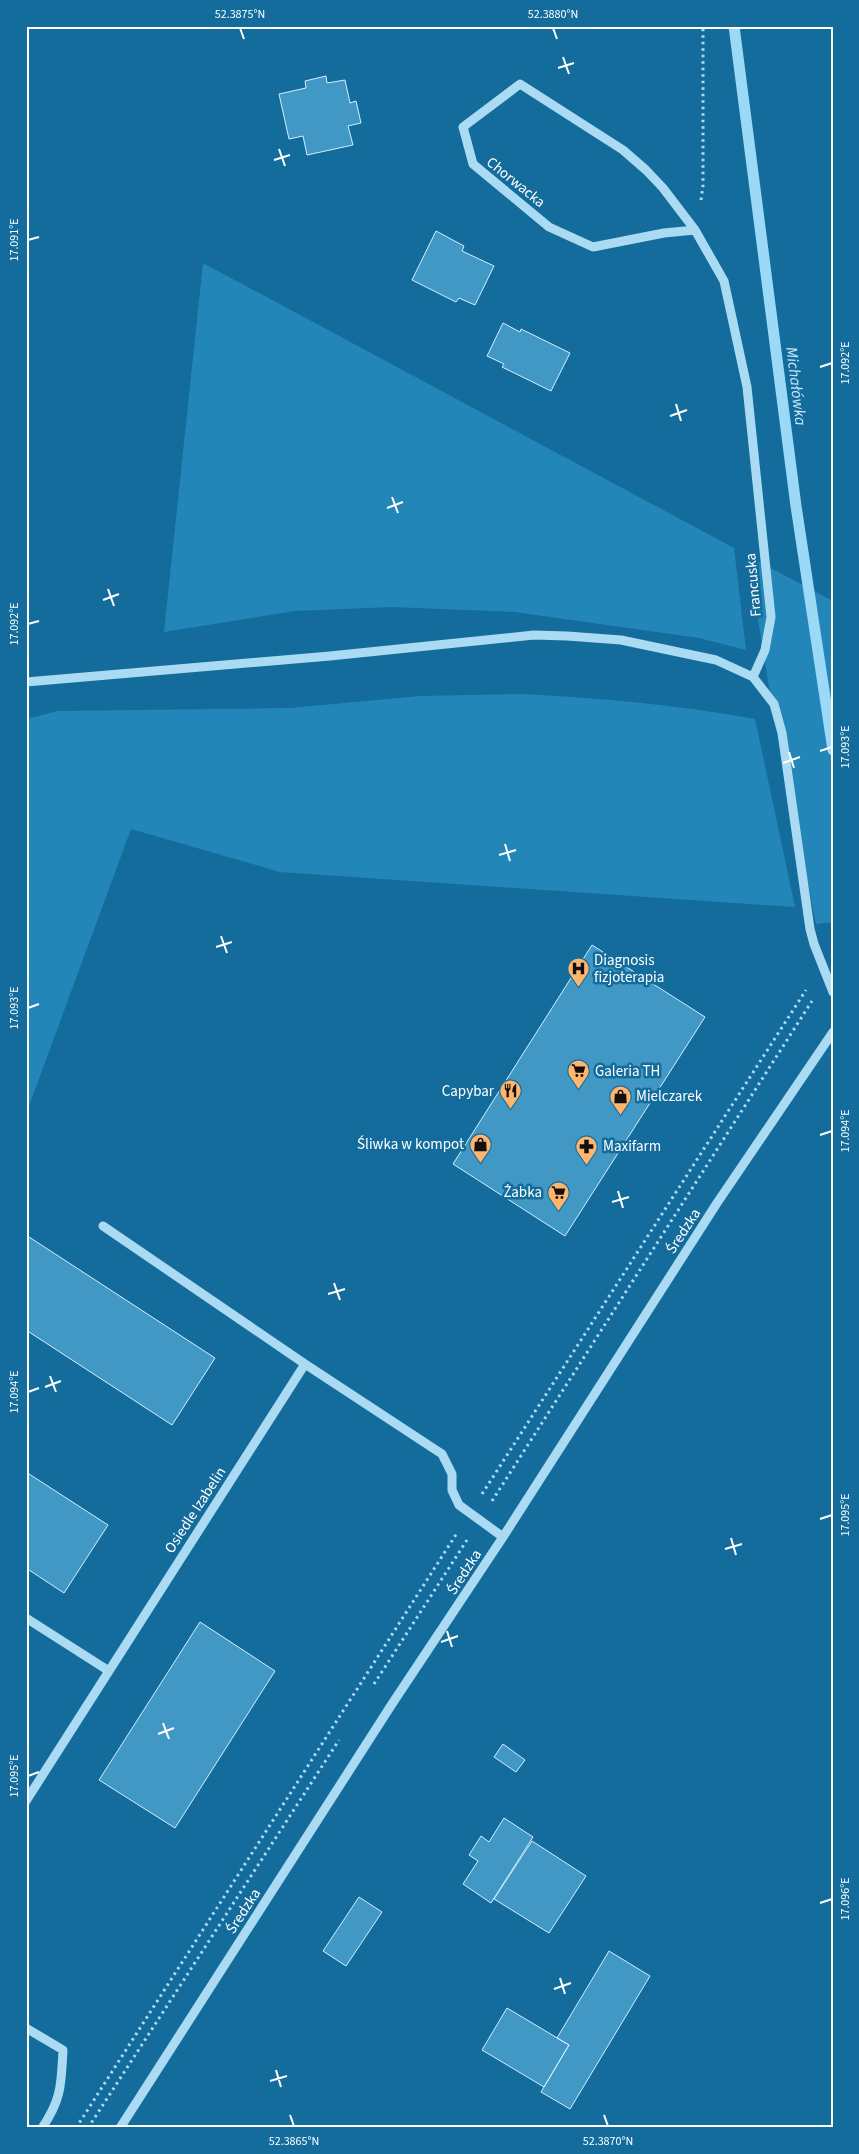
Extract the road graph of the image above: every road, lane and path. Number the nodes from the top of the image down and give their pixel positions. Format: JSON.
{"nodes":[{"id":1,"x":703,"y":26,"type":"edge"},
{"id":2,"x":695,"y":230,"type":"junction"},
{"id":3,"x":753,"y":677,"type":"junction"},
{"id":4,"x":26,"y":682,"type":"edge"},
{"id":5,"x":806,"y":990,"type":"dead end"},
{"id":6,"x":833,"y":992,"type":"edge"},
{"id":7,"x":813,"y":999,"type":"dead end"},
{"id":8,"x":833,"y":1032,"type":"edge"},
{"id":9,"x":104,"y":1226,"type":"dead end"},
{"id":10,"x":305,"y":1364,"type":"junction"},
{"id":11,"x":470,"y":1513,"type":"junction"},
{"id":12,"x":480,"y":1520,"type":"junction"},
{"id":13,"x":503,"y":1537,"type":"junction"},
{"id":14,"x":26,"y":1618,"type":"edge"},
{"id":15,"x":109,"y":1671,"type":"junction"},
{"id":16,"x":373,"y":1686,"type":"dead end"},
{"id":17,"x":340,"y":1736,"type":"dead end"},
{"id":18,"x":26,"y":1801,"type":"edge"},
{"id":19,"x":26,"y":2028,"type":"edge"},
{"id":20,"x":42,"y":2128,"type":"edge"},
{"id":21,"x":76,"y":2128,"type":"edge"},
{"id":22,"x":88,"y":2128,"type":"edge"},
{"id":23,"x":120,"y":2128,"type":"edge"}],
"edges":[{"from":1,"to":2,"type":"path"},
{"from":2,"to":2,"type":"street","name":"Chorwacka"},
{"from":2,"to":3,"type":"street","name":"Francuska"},
{"from":3,"to":4,"type":"street"},
{"from":3,"to":6,"type":"street"},
{"from":5,"to":11,"type":"path"},
{"from":7,"to":12,"type":"path"},
{"from":8,"to":13,"type":"street","name":"Średzka"},
{"from":9,"to":10,"type":"street"},
{"from":10,"to":11,"type":"street"},
{"from":10,"to":15,"type":"street","name":"Osiedle Izabelin"},
{"from":11,"to":12,"type":"street"},
{"from":11,"to":21,"type":"path"},
{"from":12,"to":13,"type":"street"},
{"from":12,"to":16,"type":"path"},
{"from":13,"to":23,"type":"street","name":"Średzka"},
{"from":14,"to":15,"type":"street"},
{"from":15,"to":18,"type":"street","name":"Osiedle Izabelin"},
{"from":17,"to":22,"type":"path"},
{"from":19,"to":20,"type":"street"}]}
